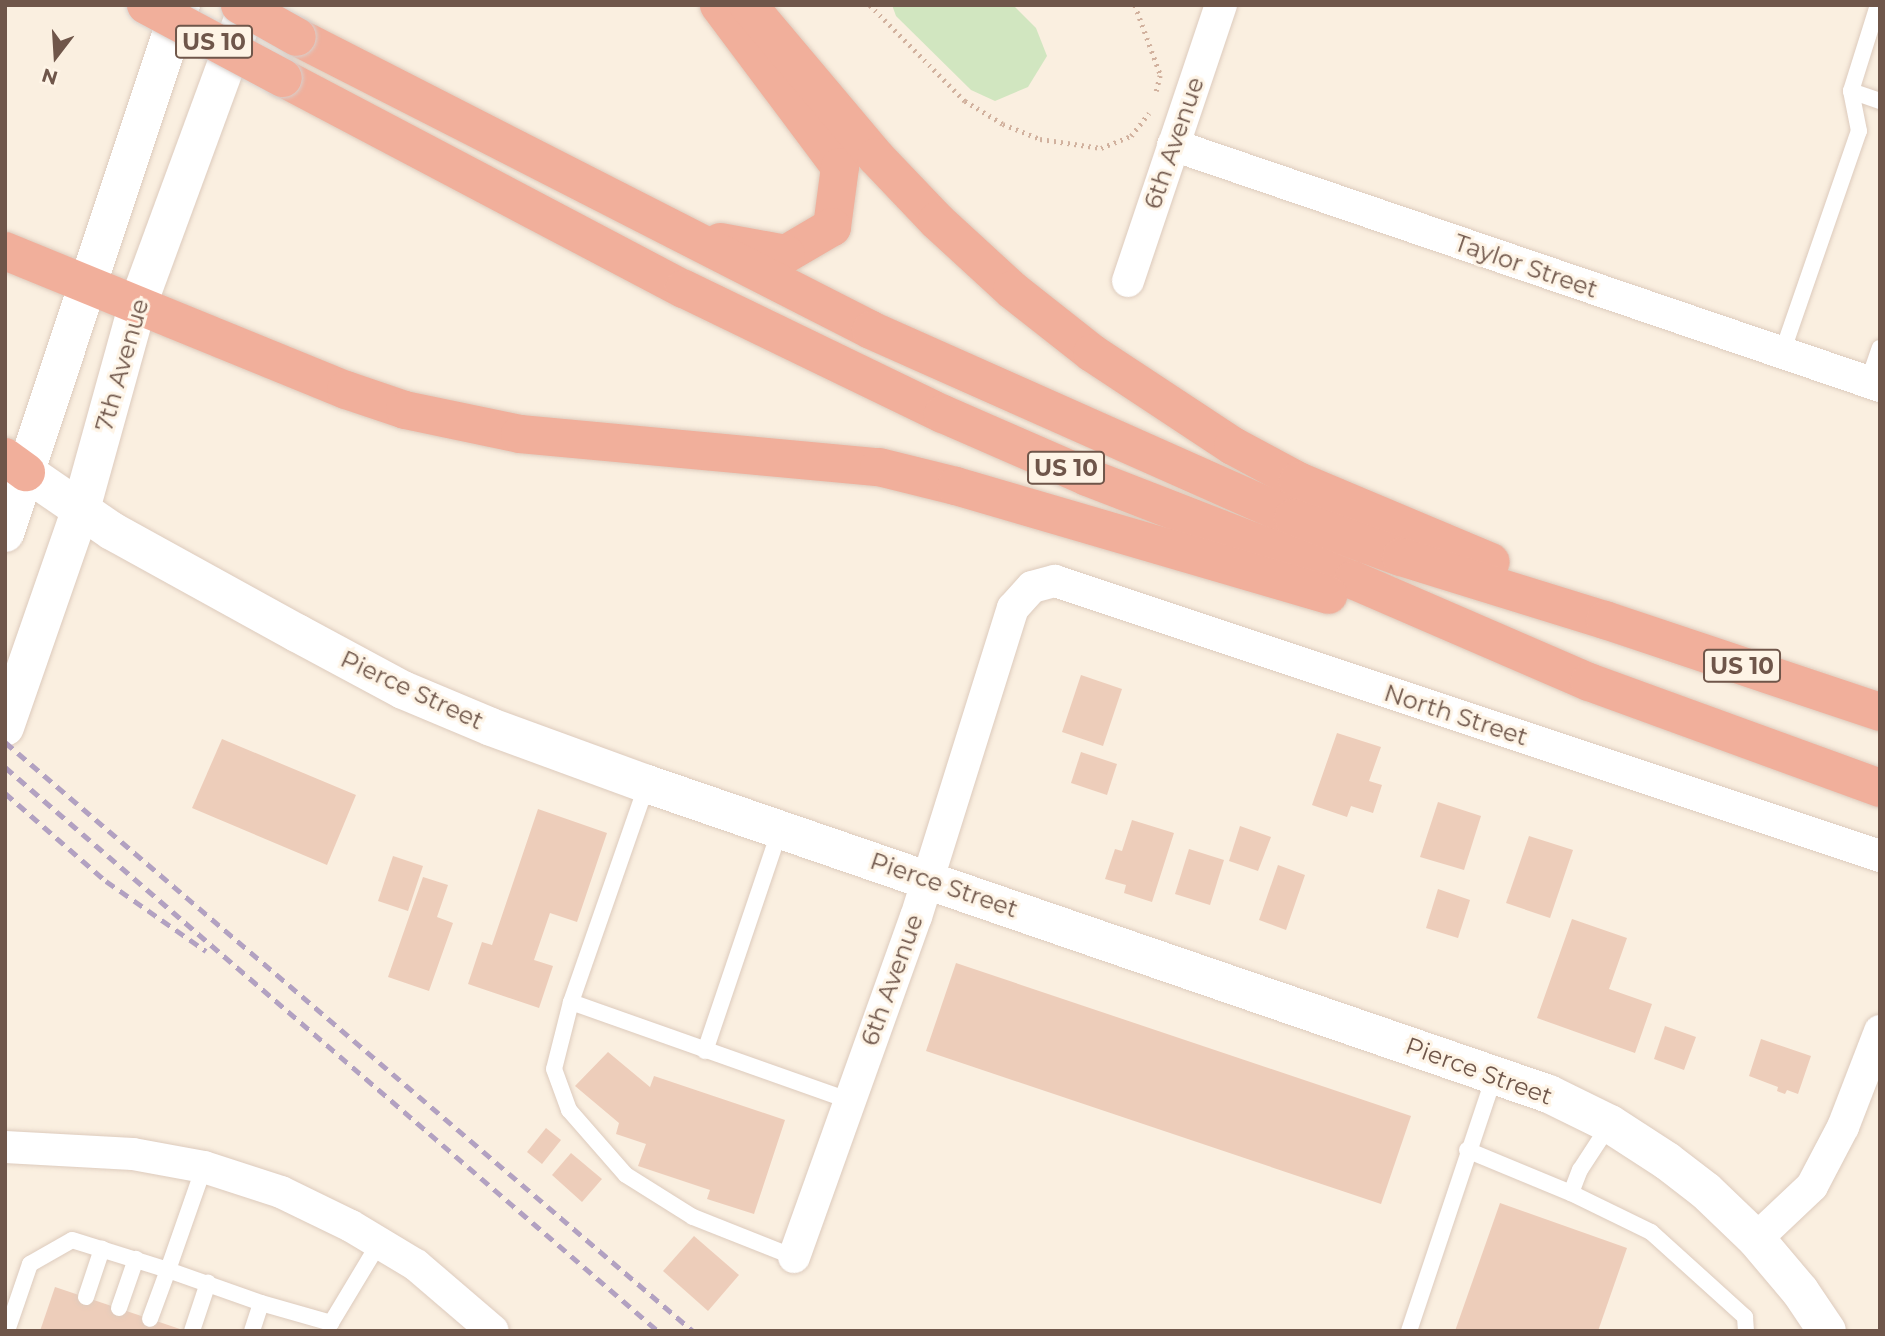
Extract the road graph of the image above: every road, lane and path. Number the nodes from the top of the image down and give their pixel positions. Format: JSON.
{"nodes":[{"id":1,"x":146,"y":5,"type":"edge"},
{"id":2,"x":181,"y":5,"type":"edge"},
{"id":3,"x":240,"y":5,"type":"edge"},
{"id":4,"x":248,"y":5,"type":"edge"},
{"id":5,"x":719,"y":5,"type":"edge"},
{"id":6,"x":748,"y":5,"type":"edge"},
{"id":7,"x":870,"y":5,"type":"edge"},
{"id":8,"x":1135,"y":5,"type":"edge"},
{"id":9,"x":1221,"y":5,"type":"edge"},
{"id":10,"x":1878,"y":5,"type":"edge"},
{"id":11,"x":1851,"y":91,"type":"junction"},
{"id":12,"x":1880,"y":101,"type":"edge"},
{"id":13,"x":1173,"y":145,"type":"junction"},
{"id":14,"x":580,"y":182,"type":"junction"},
{"id":15,"x":5,"y":251,"type":"edge"},
{"id":16,"x":1128,"y":281,"type":"dead end"},
{"id":17,"x":89,"y":286,"type":"junction"},
{"id":18,"x":138,"y":304,"type":"junction"},
{"id":19,"x":1880,"y":348,"type":"edge"},
{"id":20,"x":1782,"y":352,"type":"junction"},
{"id":21,"x":1874,"y":384,"type":"edge"},
{"id":22,"x":16,"y":464,"type":"edge"},
{"id":23,"x":81,"y":509,"type":"junction"},
{"id":24,"x":5,"y":533,"type":"edge"},
{"id":25,"x":1032,"y":587,"type":"joint"},
{"id":26,"x":1605,"y":620,"type":"junction"},
{"id":27,"x":1589,"y":682,"type":"junction"},
{"id":28,"x":1880,"y":712,"type":"edge"},
{"id":29,"x":5,"y":727,"type":"edge"},
{"id":30,"x":647,"y":784,"type":"junction"},
{"id":31,"x":1880,"y":788,"type":"edge"},
{"id":32,"x":780,"y":829,"type":"junction"},
{"id":33,"x":1880,"y":856,"type":"edge"},
{"id":34,"x":926,"y":879,"type":"junction"},
{"id":35,"x":571,"y":1002,"type":"junction"},
{"id":36,"x":1880,"y":1031,"type":"edge"},
{"id":37,"x":705,"y":1051,"type":"junction"},
{"id":38,"x":1494,"y":1074,"type":"junction"},
{"id":39,"x":848,"y":1100,"type":"junction"},
{"id":40,"x":1610,"y":1124,"type":"junction"},
{"id":41,"x":5,"y":1147,"type":"edge"},
{"id":42,"x":1467,"y":1150,"type":"junction"},
{"id":43,"x":204,"y":1167,"type":"junction"},
{"id":44,"x":1571,"y":1193,"type":"junction"},
{"id":45,"x":1756,"y":1239,"type":"junction"},
{"id":46,"x":379,"y":1243,"type":"junction"},
{"id":47,"x":102,"y":1249,"type":"junction"},
{"id":48,"x":794,"y":1257,"type":"joint"},
{"id":49,"x":136,"y":1259,"type":"junction"},
{"id":50,"x":168,"y":1270,"type":"junction"},
{"id":51,"x":208,"y":1283,"type":"junction"},
{"id":52,"x":86,"y":1297,"type":"dead end"},
{"id":53,"x":261,"y":1303,"type":"junction"},
{"id":54,"x":119,"y":1308,"type":"dead end"},
{"id":55,"x":150,"y":1319,"type":"dead end"},
{"id":56,"x":329,"y":1327,"type":"edge"},
{"id":57,"x":6,"y":1331,"type":"edge"},
{"id":58,"x":191,"y":1331,"type":"edge"},
{"id":59,"x":252,"y":1331,"type":"edge"},
{"id":60,"x":493,"y":1331,"type":"edge"},
{"id":61,"x":1409,"y":1331,"type":"edge"},
{"id":62,"x":1746,"y":1331,"type":"edge"},
{"id":63,"x":1827,"y":1331,"type":"edge"}],
"edges":[{"from":1,"to":27,"type":"highway","number":"US 10","bridge":true},
{"from":2,"to":17,"type":"street"},
{"from":3,"to":14,"type":"highway","number":"US 10","bridge":true},
{"from":4,"to":18,"type":"street","name":"7th Avenue"},
{"from":5,"to":14,"type":"highway"},
{"from":6,"to":26,"type":"highway"},
{"from":7,"to":8,"type":"path"},
{"from":9,"to":13,"type":"street","name":"6th Avenue"},
{"from":10,"to":11,"type":"lane"},
{"from":11,"to":12,"type":"lane"},
{"from":11,"to":20,"type":"lane"},
{"from":13,"to":16,"type":"street","name":"6th Avenue"},
{"from":13,"to":20,"type":"street","name":"Taylor Street"},
{"from":14,"to":26,"type":"highway","number":"US 10"},
{"from":15,"to":17,"type":"highway"},
{"from":17,"to":18,"type":"highway"},
{"from":17,"to":22,"type":"street"},
{"from":18,"to":23,"type":"street","name":"7th Avenue"},
{"from":18,"to":27,"type":"highway"},
{"from":19,"to":21,"type":"lane"},
{"from":20,"to":21,"type":"street","name":"Taylor Street"},
{"from":22,"to":23,"type":"street","name":"Pierce Street"},
{"from":22,"to":24,"type":"street"},
{"from":23,"to":29,"type":"street","name":"7th Avenue"},
{"from":23,"to":30,"type":"street","name":"Pierce Street"},
{"from":25,"to":33,"type":"street","name":"North Street"},
{"from":25,"to":34,"type":"street","name":"6th Avenue"},
{"from":26,"to":28,"type":"highway","number":"US 10"},
{"from":27,"to":31,"type":"highway","number":"US 10"},
{"from":30,"to":32,"type":"street","name":"Pierce Street"},
{"from":30,"to":35,"type":"lane"},
{"from":32,"to":34,"type":"street","name":"Pierce Street"},
{"from":32,"to":37,"type":"lane"},
{"from":34,"to":38,"type":"street","name":"Pierce Street"},
{"from":34,"to":39,"type":"street","name":"6th Avenue"},
{"from":35,"to":37,"type":"lane"},
{"from":35,"to":48,"type":"lane"},
{"from":36,"to":45,"type":"street"},
{"from":37,"to":39,"type":"lane"},
{"from":38,"to":40,"type":"street","name":"Pierce Street"},
{"from":38,"to":42,"type":"lane"},
{"from":39,"to":48,"type":"street","name":"6th Avenue"},
{"from":40,"to":44,"type":"lane"},
{"from":40,"to":45,"type":"street","name":"Pierce Street"},
{"from":41,"to":43,"type":"street"},
{"from":42,"to":44,"type":"lane"},
{"from":42,"to":61,"type":"lane"},
{"from":43,"to":46,"type":"street"},
{"from":43,"to":50,"type":"lane"},
{"from":44,"to":62,"type":"lane"},
{"from":45,"to":63,"type":"street","name":"Pierce Street"},
{"from":46,"to":56,"type":"lane"},
{"from":46,"to":60,"type":"street"},
{"from":47,"to":49,"type":"lane"},
{"from":47,"to":52,"type":"lane"},
{"from":47,"to":57,"type":"lane"},
{"from":49,"to":50,"type":"lane"},
{"from":49,"to":54,"type":"lane"},
{"from":50,"to":51,"type":"lane"},
{"from":50,"to":55,"type":"lane"},
{"from":51,"to":53,"type":"lane"},
{"from":51,"to":58,"type":"lane"},
{"from":53,"to":56,"type":"lane"},
{"from":53,"to":59,"type":"lane"}]}
